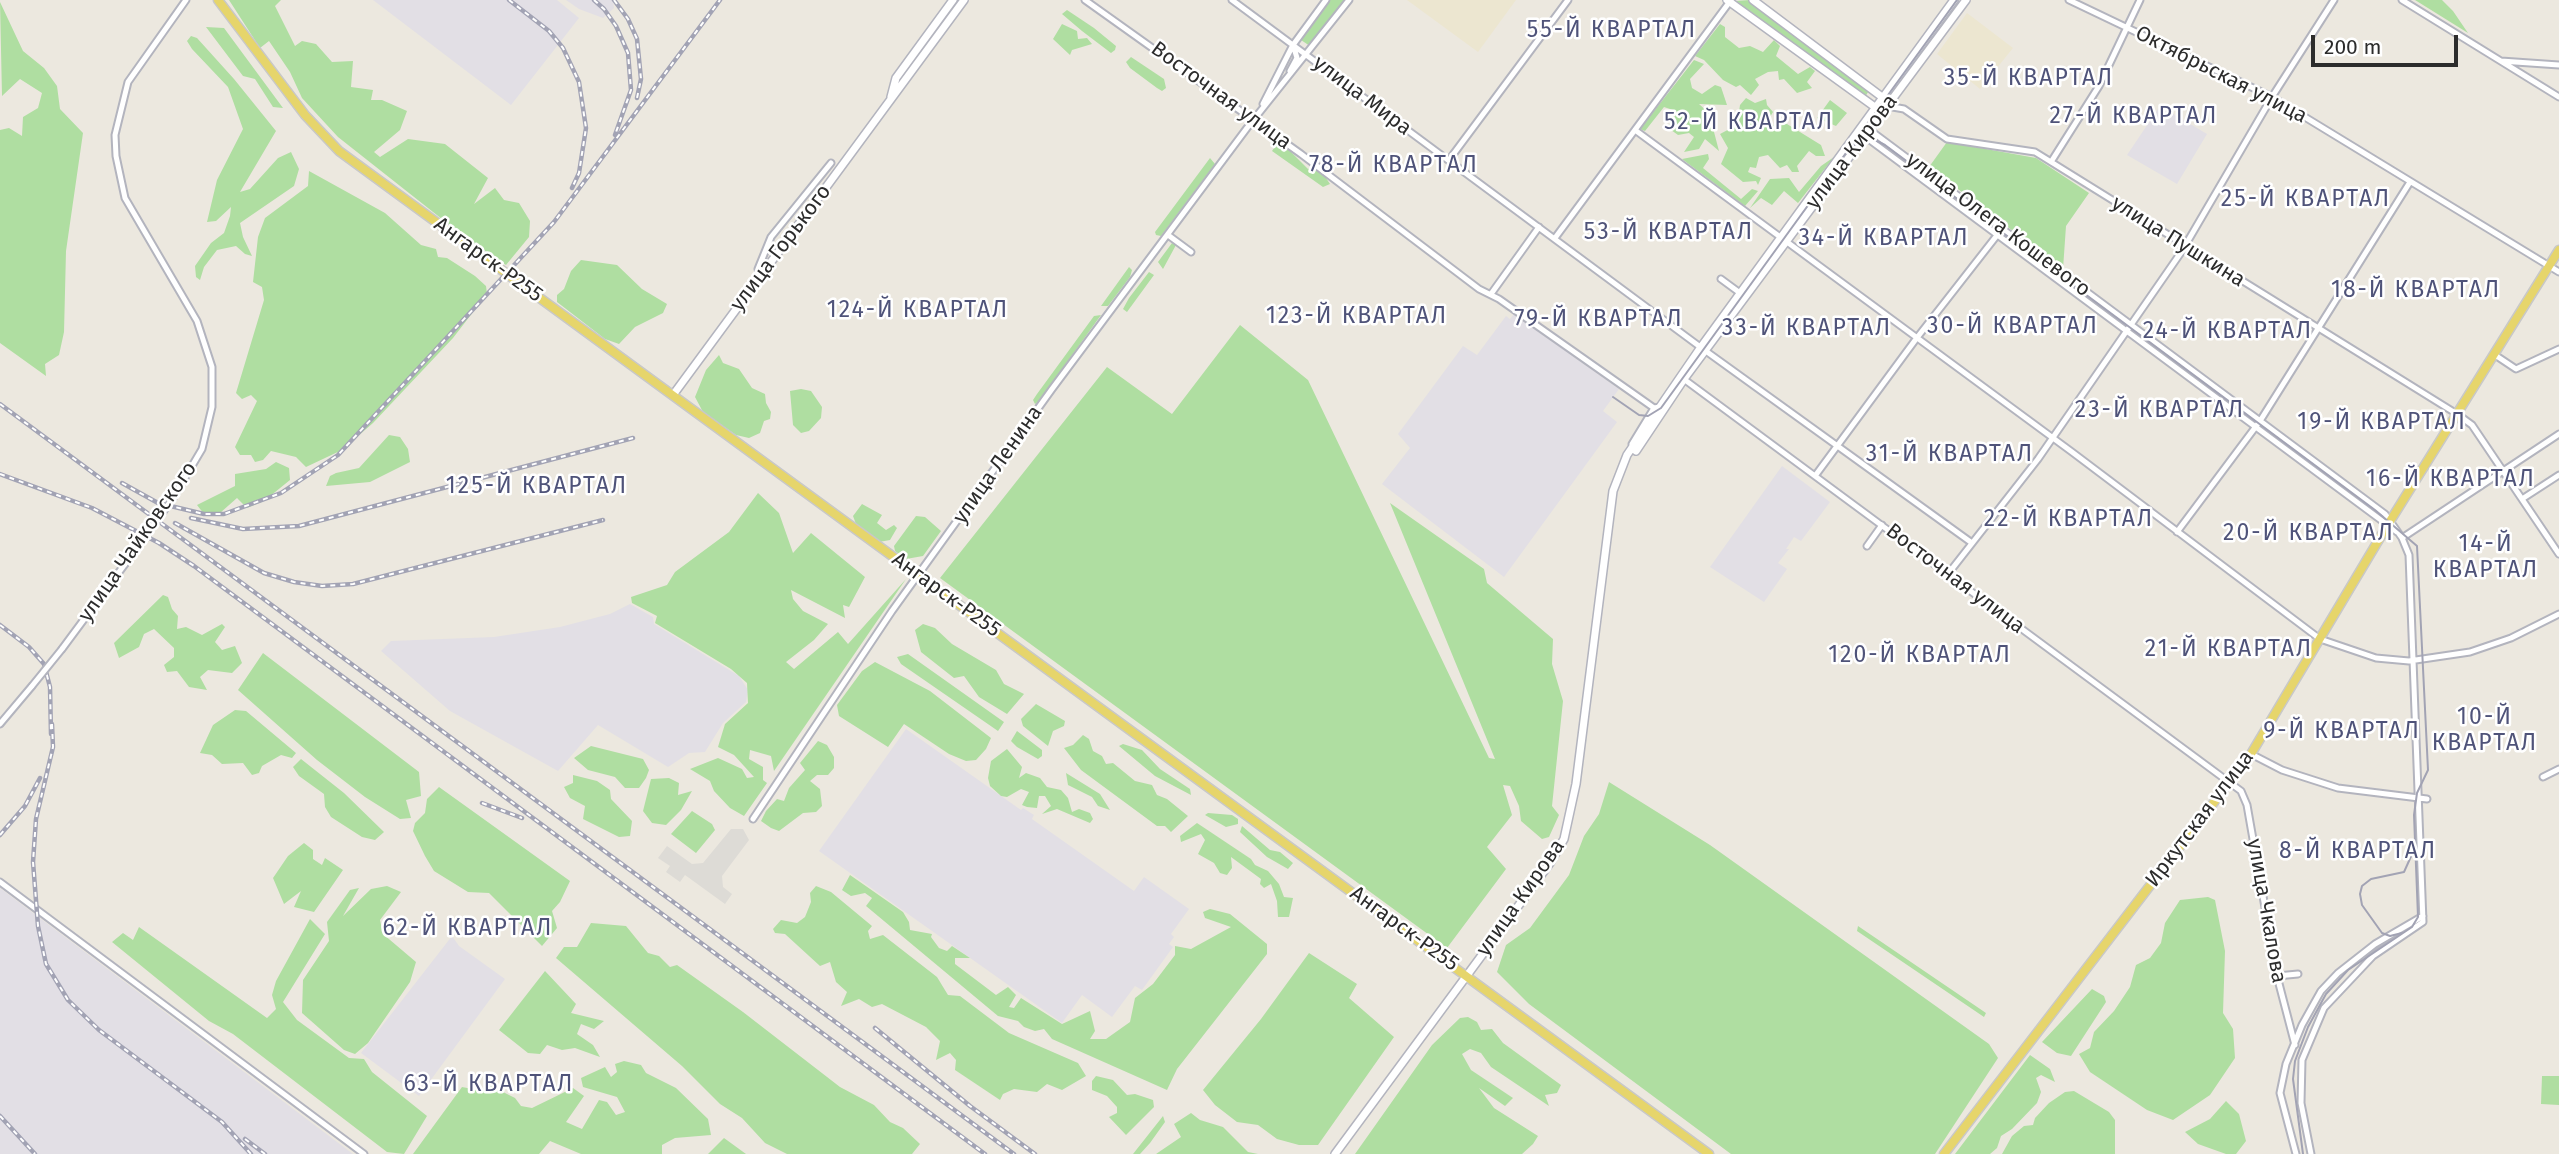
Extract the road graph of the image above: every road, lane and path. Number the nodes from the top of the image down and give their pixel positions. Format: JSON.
{"nodes":[{"id":1,"x":186,"y":0,"type":"edge"},
{"id":2,"x":218,"y":0,"type":"edge"},
{"id":3,"x":953,"y":0,"type":"edge"},
{"id":4,"x":964,"y":0,"type":"edge"},
{"id":5,"x":1085,"y":0,"type":"edge"},
{"id":6,"x":1232,"y":0,"type":"edge"},
{"id":7,"x":1326,"y":0,"type":"edge"},
{"id":8,"x":1349,"y":0,"type":"edge"},
{"id":9,"x":1569,"y":0,"type":"edge"},
{"id":10,"x":1753,"y":0,"type":"edge"},
{"id":11,"x":1954,"y":0,"type":"edge"},
{"id":12,"x":1966,"y":0,"type":"edge"},
{"id":13,"x":2069,"y":0,"type":"edge"},
{"id":14,"x":2140,"y":0,"type":"edge"},
{"id":15,"x":2334,"y":0,"type":"edge"},
{"id":16,"x":1729,"y":1,"type":"edge"},
{"id":17,"x":2405,"y":1,"type":"edge"},
{"id":18,"x":2128,"y":26,"type":"junction"},
{"id":19,"x":932,"y":28,"type":"junction"},
{"id":20,"x":940,"y":34,"type":"junction"},
{"id":21,"x":1293,"y":45,"type":"junction"},
{"id":22,"x":1308,"y":55,"type":"junction"},
{"id":23,"x":2501,"y":61,"type":"junction"},
{"id":24,"x":2559,"y":65,"type":"edge"},
{"id":25,"x":1281,"y":87,"type":"junction"},
{"id":26,"x":2272,"y":97,"type":"junction"},
{"id":27,"x":2559,"y":97,"type":"edge"},
{"id":28,"x":890,"y":102,"type":"junction"},
{"id":29,"x":1884,"y":105,"type":"junction"},
{"id":30,"x":1254,"y":120,"type":"junction"},
{"id":31,"x":1635,"y":130,"type":"junction"},
{"id":32,"x":1863,"y":130,"type":"junction"},
{"id":33,"x":1449,"y":160,"type":"junction"},
{"id":34,"x":2051,"y":162,"type":"junction"},
{"id":35,"x":831,"y":163,"type":"dead end"},
{"id":36,"x":2410,"y":182,"type":"junction"},
{"id":37,"x":1539,"y":227,"type":"junction"},
{"id":38,"x":2002,"y":229,"type":"junction"},
{"id":39,"x":1168,"y":235,"type":"junction"},
{"id":40,"x":1998,"y":235,"type":"junction"},
{"id":41,"x":1555,"y":238,"type":"junction"},
{"id":42,"x":1783,"y":239,"type":"junction"},
{"id":43,"x":2185,"y":247,"type":"junction"},
{"id":44,"x":2559,"y":250,"type":"edge"},
{"id":45,"x":1191,"y":252,"type":"dead end"},
{"id":46,"x":2550,"y":266,"type":"junction"},
{"id":47,"x":2559,"y":272,"type":"edge"},
{"id":48,"x":762,"y":274,"type":"junction"},
{"id":49,"x":1721,"y":279,"type":"dead end"},
{"id":50,"x":1740,"y":293,"type":"junction"},
{"id":51,"x":1491,"y":294,"type":"junction"},
{"id":52,"x":2132,"y":325,"type":"junction"},
{"id":53,"x":2319,"y":329,"type":"junction"},
{"id":54,"x":2127,"y":332,"type":"junction"},
{"id":55,"x":1916,"y":339,"type":"junction"},
{"id":56,"x":1703,"y":349,"type":"junction"},
{"id":57,"x":2559,"y":349,"type":"edge"},
{"id":58,"x":2495,"y":355,"type":"junction"},
{"id":59,"x":1682,"y":378,"type":"junction"},
{"id":60,"x":673,"y":395,"type":"junction"},
{"id":61,"x":1660,"y":408,"type":"junction"},
{"id":62,"x":2457,"y":414,"type":"junction"},
{"id":63,"x":2258,"y":423,"type":"junction"},
{"id":64,"x":2559,"y":434,"type":"edge"},
{"id":65,"x":2053,"y":438,"type":"junction"},
{"id":66,"x":1837,"y":444,"type":"junction"},
{"id":67,"x":2505,"y":472,"type":"junction"},
{"id":68,"x":1618,"y":475,"type":"junction"},
{"id":69,"x":2559,"y":475,"type":"edge"},
{"id":70,"x":1815,"y":476,"type":"junction"},
{"id":71,"x":2522,"y":499,"type":"junction"},
{"id":72,"x":2390,"y":523,"type":"junction"},
{"id":73,"x":1882,"y":525,"type":"junction"},
{"id":74,"x":2177,"y":532,"type":"junction"},
{"id":75,"x":2402,"y":538,"type":"junction"},
{"id":76,"x":1972,"y":544,"type":"junction"},
{"id":77,"x":1867,"y":546,"type":"dead end"},
{"id":78,"x":2559,"y":554,"type":"edge"},
{"id":79,"x":918,"y":574,"type":"junction"},
{"id":80,"x":1948,"y":574,"type":"junction"},
{"id":81,"x":2559,"y":614,"type":"edge"},
{"id":82,"x":2320,"y":639,"type":"junction"},
{"id":83,"x":2414,"y":660,"type":"junction"},
{"id":84,"x":0,"y":724,"type":"edge"},
{"id":85,"x":2251,"y":754,"type":"junction"},
{"id":86,"x":2559,"y":769,"type":"edge"},
{"id":87,"x":2543,"y":777,"type":"dead end"},
{"id":88,"x":2229,"y":783,"type":"junction"},
{"id":89,"x":2423,"y":799,"type":"junction"},
{"id":90,"x":753,"y":819,"type":"dead end"},
{"id":91,"x":0,"y":882,"type":"edge"},
{"id":92,"x":2423,"y":919,"type":"junction"},
{"id":93,"x":2298,"y":974,"type":"dead end"},
{"id":94,"x":1466,"y":975,"type":"junction"},
{"id":95,"x":2277,"y":976,"type":"junction"},
{"id":96,"x":2295,"y":1045,"type":"junction"},
{"id":97,"x":364,"y":1154,"type":"edge"},
{"id":98,"x":1335,"y":1154,"type":"edge"},
{"id":99,"x":1709,"y":1154,"type":"edge"},
{"id":100,"x":1944,"y":1154,"type":"edge"},
{"id":101,"x":2296,"y":1154,"type":"edge"},
{"id":102,"x":2311,"y":1154,"type":"edge"}],
"edges":[{"from":1,"to":84,"type":"street","name":"улица Чайковского","bridge":true},
{"from":2,"to":60,"type":"main road","name":"Ангарск-Р255"},
{"from":3,"to":19,"type":"street","name":"улица Горького"},
{"from":4,"to":20,"type":"street","name":"улица Горького"},
{"from":5,"to":30,"type":"street","name":"Восточная улица"},
{"from":6,"to":21,"type":"street","name":"улица Мира"},
{"from":7,"to":21,"type":"street","name":"улица Ленина"},
{"from":8,"to":22,"type":"street","name":"улица Ленина"},
{"from":9,"to":33,"type":"street"},
{"from":10,"to":29,"type":"street"},
{"from":11,"to":29,"type":"street","name":"улица Кирова"},
{"from":12,"to":29,"type":"street","name":"улица Кирова"},
{"from":13,"to":18,"type":"street","name":"Октябрьская улица"},
{"from":14,"to":18,"type":"street"},
{"from":15,"to":26,"type":"street"},
{"from":16,"to":29,"type":"street"},
{"from":16,"to":31,"type":"street"},
{"from":17,"to":23,"type":"street"},
{"from":18,"to":26,"type":"street","name":"Октябрьская улица"},
{"from":18,"to":34,"type":"street"},
{"from":19,"to":20,"type":"street"},
{"from":19,"to":28,"type":"street","name":"улица Горького"},
{"from":20,"to":28,"type":"street","name":"улица Горького"},
{"from":21,"to":22,"type":"street","name":"улица Мира"},
{"from":21,"to":25,"type":"street","name":"улица Мира"},
{"from":21,"to":30,"type":"street","name":"улица Ленина"},
{"from":22,"to":25,"type":"street","name":"улица Ленина"},
{"from":22,"to":33,"type":"street","name":"улица Мира"},
{"from":23,"to":24,"type":"street"},
{"from":23,"to":27,"type":"street"},
{"from":25,"to":30,"type":"street","name":"улица Ленина"},
{"from":26,"to":36,"type":"street","name":"Октябрьская улица"},
{"from":26,"to":43,"type":"street"},
{"from":28,"to":48,"type":"street","name":"улица Горького"},
{"from":29,"to":32,"type":"street","name":"улица Кирова"},
{"from":29,"to":34,"type":"street","name":"улица Пушкина"},
{"from":30,"to":39,"type":"street","name":"улица Ленина"},
{"from":30,"to":51,"type":"street","name":"Восточная улица"},
{"from":31,"to":41,"type":"street"},
{"from":31,"to":42,"type":"street"},
{"from":32,"to":38,"type":"street","name":"улица Олега Кошевого"},
{"from":32,"to":40,"type":"street","name":"улица Олега Кошевого"},
{"from":32,"to":42,"type":"street","name":"улица Кирова"},
{"from":33,"to":37,"type":"street","name":"улица Мира"},
{"from":34,"to":43,"type":"street","name":"улица Пушкина"},
{"from":35,"to":48,"type":"street"},
{"from":36,"to":46,"type":"street","name":"Октябрьская улица"},
{"from":36,"to":53,"type":"street"},
{"from":37,"to":41,"type":"street","name":"улица Мира"},
{"from":37,"to":51,"type":"street"},
{"from":38,"to":40,"type":"street"},
{"from":38,"to":52,"type":"street","name":"улица Олега Кошевого"},
{"from":39,"to":45,"type":"street"},
{"from":39,"to":79,"type":"street","name":"улица Ленина"},
{"from":40,"to":54,"type":"street","name":"улица Олега Кошевого"},
{"from":40,"to":55,"type":"street"},
{"from":41,"to":56,"type":"street","name":"улица Мира"},
{"from":42,"to":50,"type":"street","name":"улица Кирова"},
{"from":42,"to":55,"type":"street"},
{"from":42,"to":56,"type":"street","name":"улица Кирова"},
{"from":43,"to":52,"type":"street"},
{"from":43,"to":53,"type":"street","name":"улица Пушкина"},
{"from":44,"to":46,"type":"main road","name":"Иркутская улица"},
{"from":46,"to":47,"type":"street","name":"Октябрьская улица"},
{"from":46,"to":58,"type":"main road","name":"Иркутская улица"},
{"from":48,"to":60,"type":"street","name":"улица Горького"},
{"from":49,"to":50,"type":"street"},
{"from":50,"to":56,"type":"street","name":"улица Кирова"},
{"from":51,"to":61,"type":"street","name":"Восточная улица"},
{"from":52,"to":54,"type":"street"},
{"from":52,"to":63,"type":"street","name":"улица Олега Кошевого"},
{"from":53,"to":62,"type":"street","name":"улица Пушкина"},
{"from":53,"to":63,"type":"street"},
{"from":54,"to":63,"type":"street","name":"улица Олега Кошевого"},
{"from":54,"to":65,"type":"street"},
{"from":55,"to":65,"type":"street"},
{"from":55,"to":66,"type":"street"},
{"from":56,"to":59,"type":"street","name":"улица Кирова"},
{"from":56,"to":66,"type":"street","name":"улица Мира"},
{"from":57,"to":58,"type":"street"},
{"from":58,"to":62,"type":"main road","name":"Иркутская улица"},
{"from":59,"to":61,"type":"street","name":"улица Кирова"},
{"from":59,"to":70,"type":"street","name":"Восточная улица"},
{"from":60,"to":79,"type":"main road","name":"Ангарск-Р255"},
{"from":61,"to":68,"type":"street","name":"улица Кирова"},
{"from":61,"to":68,"type":"street","name":"улица Кирова"},
{"from":62,"to":67,"type":"street","name":"улица Пушкина"},
{"from":62,"to":72,"type":"main road","name":"Иркутская улица"},
{"from":63,"to":72,"type":"street","name":"улица Олега Кошевого"},
{"from":63,"to":74,"type":"street"},
{"from":64,"to":67,"type":"street"},
{"from":65,"to":74,"type":"street"},
{"from":65,"to":76,"type":"street"},
{"from":66,"to":70,"type":"street"},
{"from":66,"to":76,"type":"street","name":"улица Мира"},
{"from":67,"to":71,"type":"street","name":"улица Пушкина"},
{"from":67,"to":75,"type":"street"},
{"from":68,"to":94,"type":"street","name":"улица Кирова"},
{"from":69,"to":71,"type":"street"},
{"from":70,"to":73,"type":"street","name":"Восточная улица"},
{"from":71,"to":78,"type":"street","name":"улица Пушкина"},
{"from":72,"to":75,"type":"street"},
{"from":72,"to":82,"type":"main road","name":"Иркутская улица"},
{"from":73,"to":77,"type":"street"},
{"from":73,"to":80,"type":"street","name":"Восточная улица"},
{"from":74,"to":82,"type":"street"},
{"from":75,"to":83,"type":"street"},
{"from":76,"to":80,"type":"street"},
{"from":79,"to":90,"type":"street","name":"улица Ленина"},
{"from":79,"to":94,"type":"main road","name":"Ангарск-Р255"},
{"from":80,"to":88,"type":"street","name":"Восточная улица"},
{"from":81,"to":83,"type":"street"},
{"from":82,"to":83,"type":"street"},
{"from":82,"to":85,"type":"main road","name":"Иркутская улица"},
{"from":83,"to":89,"type":"street"},
{"from":85,"to":88,"type":"main road","name":"Иркутская улица"},
{"from":85,"to":89,"type":"street"},
{"from":86,"to":87,"type":"street"},
{"from":88,"to":95,"type":"street","name":"улица Чкалова"},
{"from":88,"to":100,"type":"main road","name":"Иркутская улица"},
{"from":89,"to":92,"type":"street"},
{"from":91,"to":97,"type":"street"},
{"from":92,"to":96,"type":"street"},
{"from":92,"to":102,"type":"street"},
{"from":93,"to":95,"type":"street"},
{"from":94,"to":98,"type":"street","name":"улица Кирова"},
{"from":94,"to":99,"type":"main road","name":"Ангарск-Р255"},
{"from":95,"to":96,"type":"street","name":"улица Чкалова"},
{"from":96,"to":101,"type":"street"}]}
